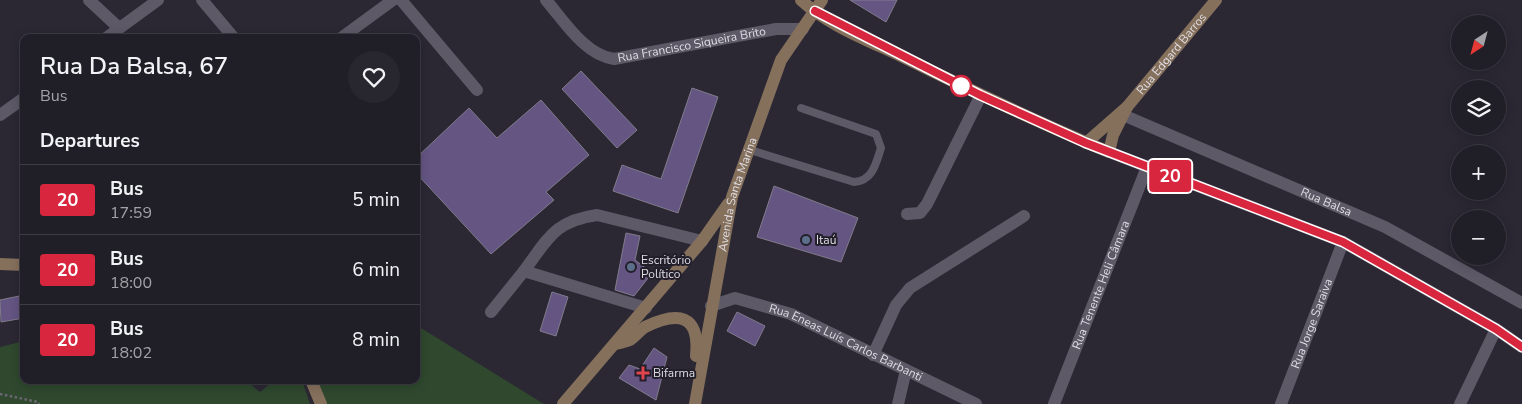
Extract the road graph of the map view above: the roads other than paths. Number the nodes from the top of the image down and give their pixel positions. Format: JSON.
{"nodes":[{"id":1,"x":89,"y":0,"type":"edge"},
{"id":2,"x":158,"y":0,"type":"edge"},
{"id":3,"x":202,"y":0,"type":"edge"},
{"id":4,"x":393,"y":0,"type":"edge"},
{"id":5,"x":401,"y":0,"type":"edge"},
{"id":6,"x":546,"y":0,"type":"edge"},
{"id":7,"x":801,"y":0,"type":"edge"},
{"id":8,"x":822,"y":0,"type":"edge"},
{"id":9,"x":1216,"y":0,"type":"edge"},
{"id":10,"x":815,"y":11,"type":"junction"},
{"id":11,"x":119,"y":28,"type":"junction"},
{"id":12,"x":803,"y":29,"type":"junction"},
{"id":13,"x":111,"y":34,"type":"edge"},
{"id":14,"x":231,"y":34,"type":"edge"},
{"id":15,"x":346,"y":34,"type":"edge"},
{"id":16,"x":477,"y":90,"type":"dead end"},
{"id":17,"x":980,"y":95,"type":"junction"},
{"id":18,"x":20,"y":100,"type":"edge"},
{"id":19,"x":801,"y":108,"type":"dead end"},
{"id":20,"x":3,"y":109,"type":"edge"},
{"id":21,"x":1125,"y":111,"type":"junction"},
{"id":22,"x":1086,"y":143,"type":"junction"},
{"id":23,"x":750,"y":150,"type":"junction"},
{"id":24,"x":1110,"y":152,"type":"junction"},
{"id":25,"x":1147,"y":167,"type":"junction"},
{"id":26,"x":732,"y":197,"type":"junction"},
{"id":27,"x":907,"y":214,"type":"dead end"},
{"id":28,"x":1024,"y":216,"type":"dead end"},
{"id":29,"x":702,"y":241,"type":"junction"},
{"id":30,"x":1343,"y":242,"type":"junction"},
{"id":31,"x":2,"y":265,"type":"edge"},
{"id":32,"x":20,"y":265,"type":"edge"},
{"id":33,"x":524,"y":271,"type":"junction"},
{"id":34,"x":1522,"y":303,"type":"edge"},
{"id":35,"x":711,"y":306,"type":"junction"},
{"id":36,"x":646,"y":308,"type":"junction"},
{"id":37,"x":491,"y":312,"type":"dead end"},
{"id":38,"x":1496,"y":329,"type":"junction"},
{"id":39,"x":615,"y":344,"type":"junction"},
{"id":40,"x":1522,"y":347,"type":"edge"},
{"id":41,"x":873,"y":355,"type":"junction"},
{"id":42,"x":906,"y":370,"type":"junction"},
{"id":43,"x":702,"y":372,"type":"junction"},
{"id":44,"x":314,"y":384,"type":"edge"},
{"id":45,"x":321,"y":404,"type":"edge"},
{"id":46,"x":563,"y":404,"type":"edge"},
{"id":47,"x":695,"y":404,"type":"edge"},
{"id":48,"x":898,"y":404,"type":"edge"},
{"id":49,"x":976,"y":404,"type":"edge"},
{"id":50,"x":1054,"y":404,"type":"edge"},
{"id":51,"x":1281,"y":404,"type":"edge"},
{"id":52,"x":1460,"y":404,"type":"edge"}],
"edges":[{"from":1,"to":11,"type":"street"},
{"from":2,"to":11,"type":"street"},
{"from":3,"to":14,"type":"street"},
{"from":4,"to":15,"type":"street"},
{"from":5,"to":16,"type":"street"},
{"from":6,"to":12,"type":"street","name":"Rua Francisco Siqueira Brito"},
{"from":7,"to":10,"type":"main road"},
{"from":8,"to":10,"type":"main road","name":"Avenida Santa Marina"},
{"from":9,"to":21,"type":"main road","name":"Rua Edgard Barros"},
{"from":10,"to":12,"type":"main road","name":"Avenida Santa Marina"},
{"from":10,"to":17,"type":"main road"},
{"from":11,"to":13,"type":"street"},
{"from":12,"to":23,"type":"main road","name":"Avenida Santa Marina"},
{"from":17,"to":22,"type":"main road"},
{"from":17,"to":27,"type":"street"},
{"from":18,"to":20,"type":"street"},
{"from":19,"to":23,"type":"lane"},
{"from":21,"to":22,"type":"main road","name":"Rua Edgard Barros"},
{"from":21,"to":24,"type":"main road","name":"Rua Edgard Barros"},
{"from":21,"to":34,"type":"street","name":"Rua Balsa"},
{"from":22,"to":24,"type":"main road"},
{"from":23,"to":26,"type":"main road","name":"Avenida Santa Marina"},
{"from":24,"to":25,"type":"street"},
{"from":25,"to":30,"type":"street"},
{"from":25,"to":50,"type":"street","name":"Rua Tenente Heli Câmara"},
{"from":26,"to":29,"type":"main road"},
{"from":26,"to":35,"type":"main road","name":"Avenida Santa Marina"},
{"from":28,"to":41,"type":"street"},
{"from":29,"to":33,"type":"street"},
{"from":29,"to":36,"type":"main road"},
{"from":30,"to":38,"type":"street"},
{"from":30,"to":51,"type":"street","name":"Rua Jorge Saraiva"},
{"from":31,"to":32,"type":"main road"},
{"from":33,"to":36,"type":"street"},
{"from":33,"to":37,"type":"street"},
{"from":35,"to":41,"type":"street","name":"Rua Eneas Luís Carlos Barbanti"},
{"from":35,"to":43,"type":"main road","name":"Avenida Santa Marina"},
{"from":36,"to":39,"type":"main road"},
{"from":38,"to":40,"type":"street"},
{"from":38,"to":52,"type":"street"},
{"from":39,"to":43,"type":"main road"},
{"from":39,"to":46,"type":"main road"},
{"from":41,"to":42,"type":"street","name":"Rua Eneas Luís Carlos Barbanti"},
{"from":42,"to":48,"type":"street"},
{"from":42,"to":49,"type":"street","name":"Rua Eneas Luís Carlos Barbanti"},
{"from":43,"to":47,"type":"main road","name":"Avenida Santa Marina"},
{"from":44,"to":45,"type":"main road"}]}
